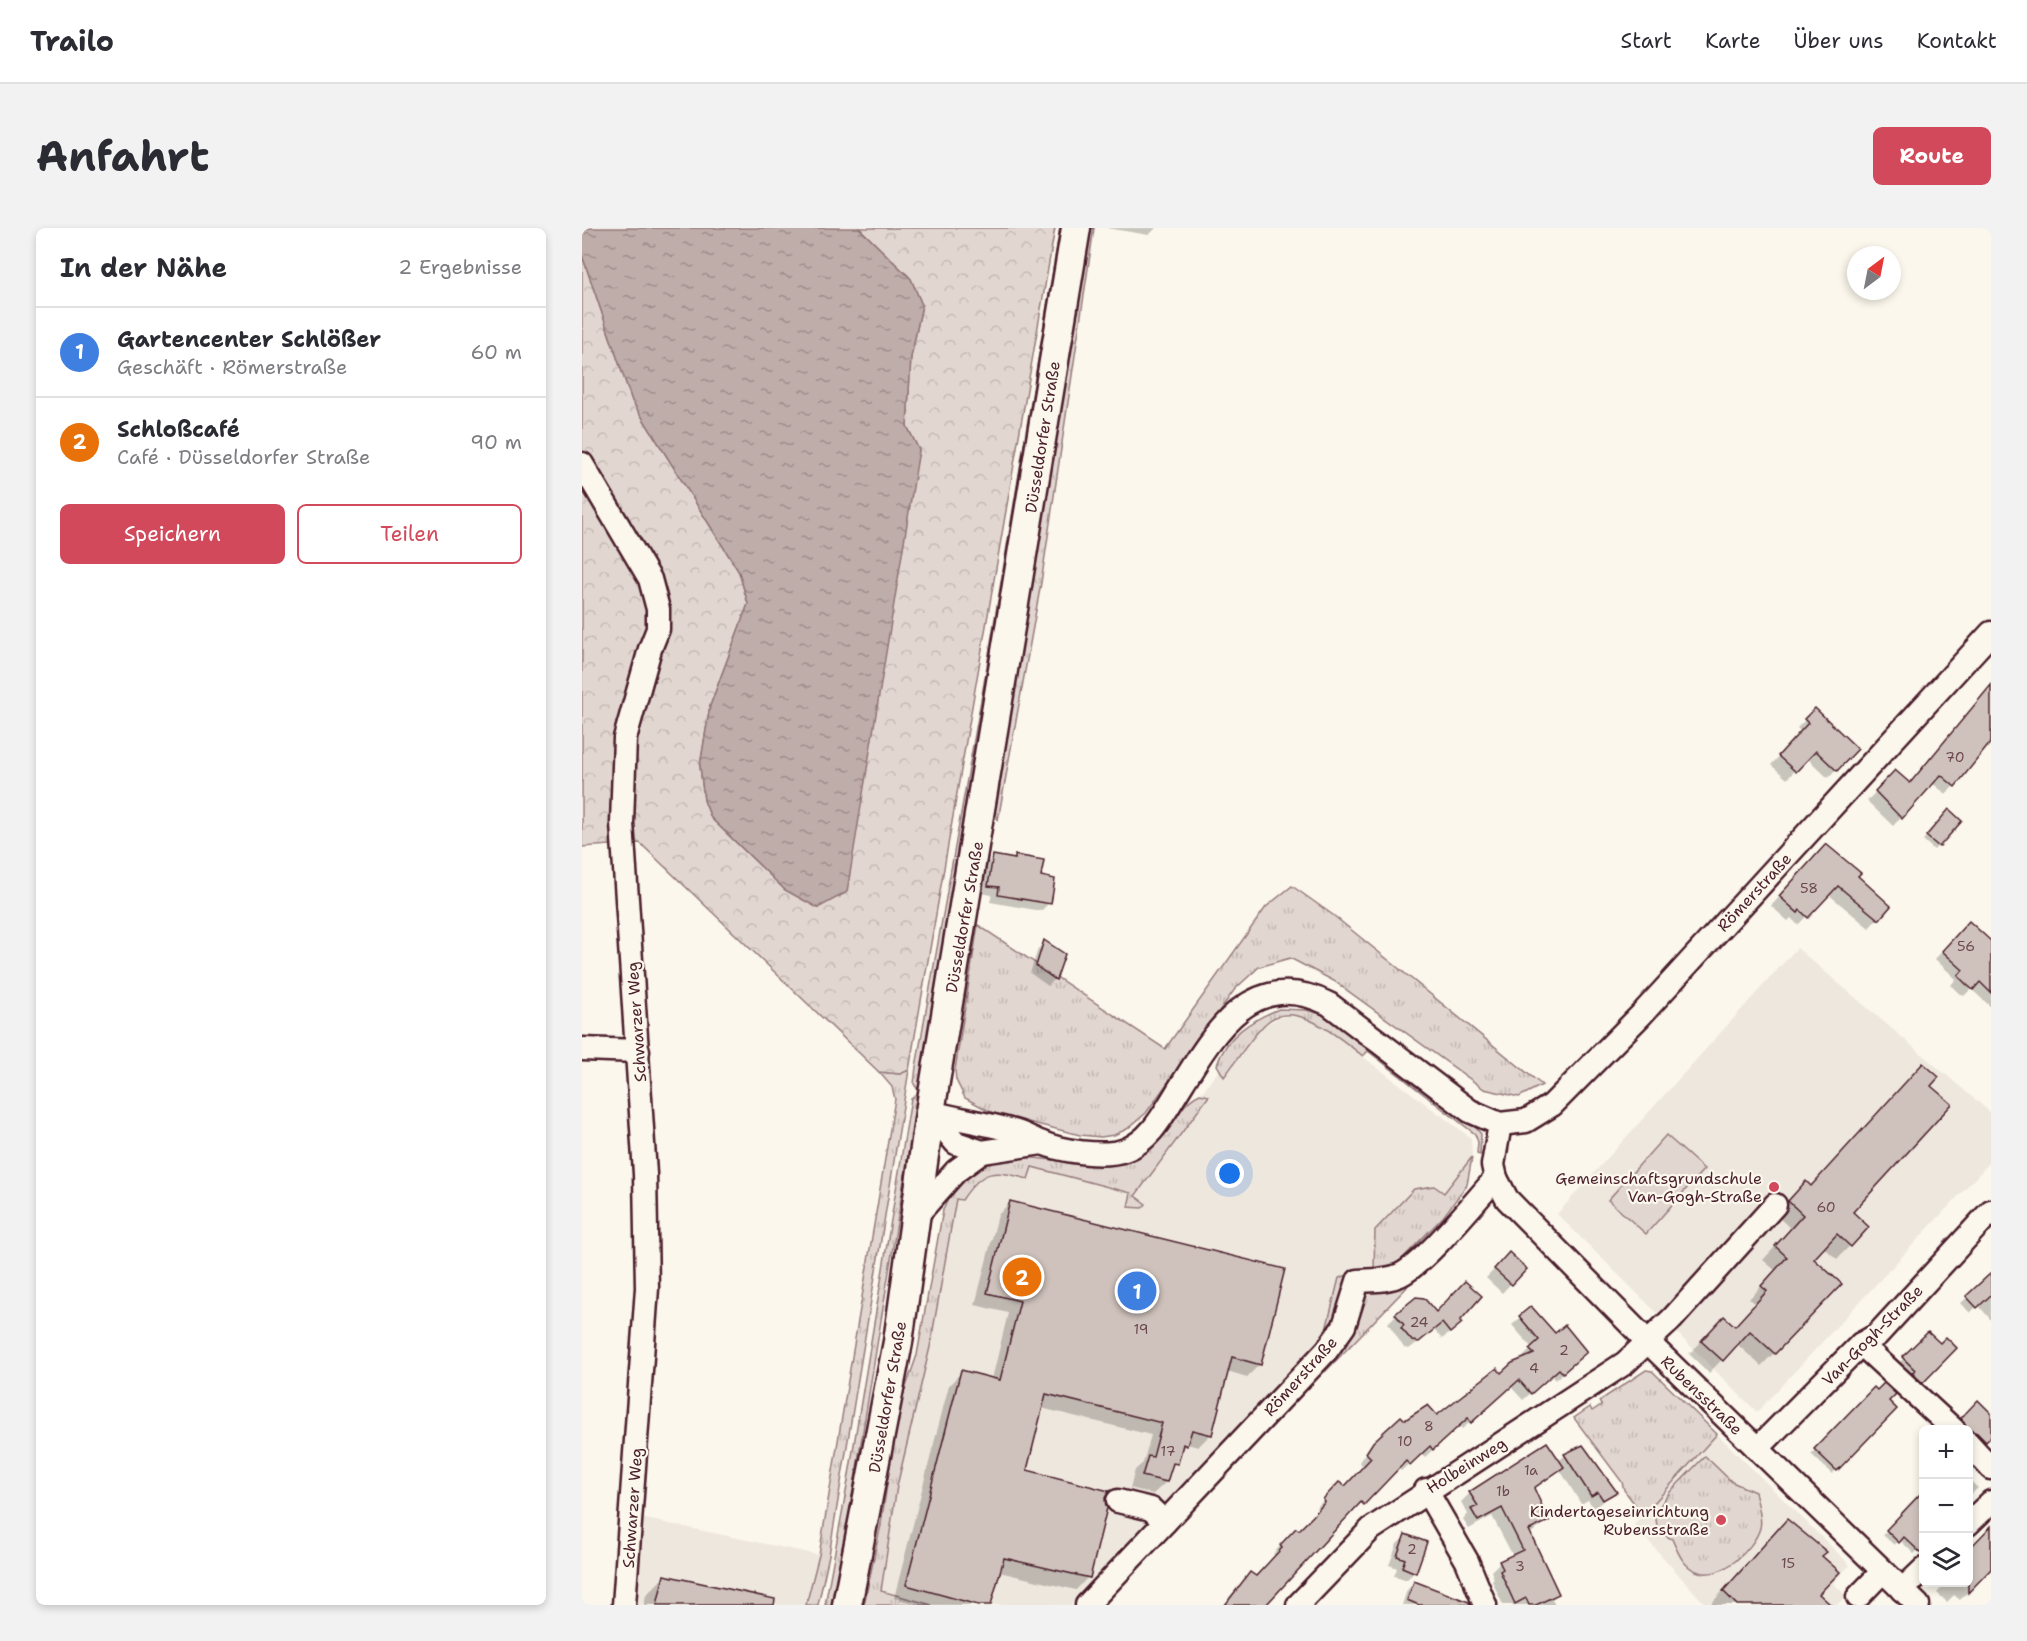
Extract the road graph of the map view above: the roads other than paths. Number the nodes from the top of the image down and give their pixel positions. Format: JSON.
{"nodes":[{"id":1,"x":1076,"y":228,"type":"edge"},
{"id":2,"x":582,"y":464,"type":"edge"},
{"id":3,"x":1991,"y":633,"type":"edge"},
{"id":4,"x":582,"y":1049,"type":"edge"},
{"id":5,"x":638,"y":1051,"type":"junction"},
{"id":6,"x":930,"y":1112,"type":"junction"},
{"id":7,"x":1500,"y":1124,"type":"junction"},
{"id":8,"x":1042,"y":1143,"type":"junction"},
{"id":9,"x":982,"y":1152,"type":"junction"},
{"id":10,"x":1496,"y":1178,"type":"junction"},
{"id":11,"x":1775,"y":1205,"type":"dead end"},
{"id":12,"x":916,"y":1216,"type":"junction"},
{"id":13,"x":1989,"y":1218,"type":"edge"},
{"id":14,"x":1648,"y":1342,"type":"junction"},
{"id":15,"x":1861,"y":1344,"type":"junction"},
{"id":16,"x":1949,"y":1425,"type":"edge"},
{"id":17,"x":1973,"y":1448,"type":"edge"},
{"id":18,"x":1757,"y":1449,"type":"junction"},
{"id":19,"x":1991,"y":1468,"type":"edge"},
{"id":20,"x":1426,"y":1490,"type":"junction"},
{"id":21,"x":1118,"y":1501,"type":"dead end"},
{"id":22,"x":1991,"y":1502,"type":"edge"},
{"id":23,"x":1973,"y":1519,"type":"edge"},
{"id":24,"x":1165,"y":1522,"type":"junction"},
{"id":25,"x":1883,"y":1571,"type":"junction"},
{"id":26,"x":1919,"y":1578,"type":"edge"},
{"id":27,"x":1858,"y":1597,"type":"dead end"},
{"id":28,"x":1910,"y":1597,"type":"edge"},
{"id":29,"x":624,"y":1605,"type":"edge"},
{"id":30,"x":847,"y":1605,"type":"edge"},
{"id":31,"x":1087,"y":1605,"type":"edge"},
{"id":32,"x":1298,"y":1605,"type":"edge"},
{"id":33,"x":1485,"y":1605,"type":"edge"}],
"edges":[{"from":1,"to":6,"type":"main road","name":"Düsseldorfer Straße"},
{"from":2,"to":5,"type":"street","name":"Schwarzer Weg"},
{"from":3,"to":7,"type":"street","name":"Römerstraße"},
{"from":4,"to":5,"type":"street"},
{"from":5,"to":29,"type":"street","name":"Schwarzer Weg"},
{"from":6,"to":8,"type":"street"},
{"from":6,"to":9,"type":"street"},
{"from":6,"to":12,"type":"main road","name":"Düsseldorfer Straße"},
{"from":7,"to":8,"type":"street"},
{"from":7,"to":10,"type":"street"},
{"from":8,"to":9,"type":"street"},
{"from":9,"to":12,"type":"street"},
{"from":10,"to":14,"type":"street","name":"Rubensstraße"},
{"from":10,"to":24,"type":"street","name":"Römerstraße"},
{"from":11,"to":14,"type":"street","name":"Holbeinweg"},
{"from":12,"to":30,"type":"main road","name":"Düsseldorfer Straße"},
{"from":13,"to":15,"type":"street","name":"Van-Gogh-Straße"},
{"from":14,"to":18,"type":"street","name":"Rubensstraße"},
{"from":14,"to":20,"type":"street","name":"Holbeinweg"},
{"from":15,"to":16,"type":"street"},
{"from":15,"to":18,"type":"street","name":"Van-Gogh-Straße"},
{"from":17,"to":19,"type":"street"},
{"from":18,"to":25,"type":"street","name":"Rubensstraße"},
{"from":20,"to":32,"type":"street","name":"Holbeinweg"},
{"from":20,"to":33,"type":"street"},
{"from":21,"to":24,"type":"street"},
{"from":22,"to":23,"type":"street"},
{"from":24,"to":31,"type":"street","name":"Römerstraße"},
{"from":25,"to":27,"type":"street"},
{"from":25,"to":28,"type":"street","name":"Rubensstraße"},
{"from":26,"to":28,"type":"street"}]}
